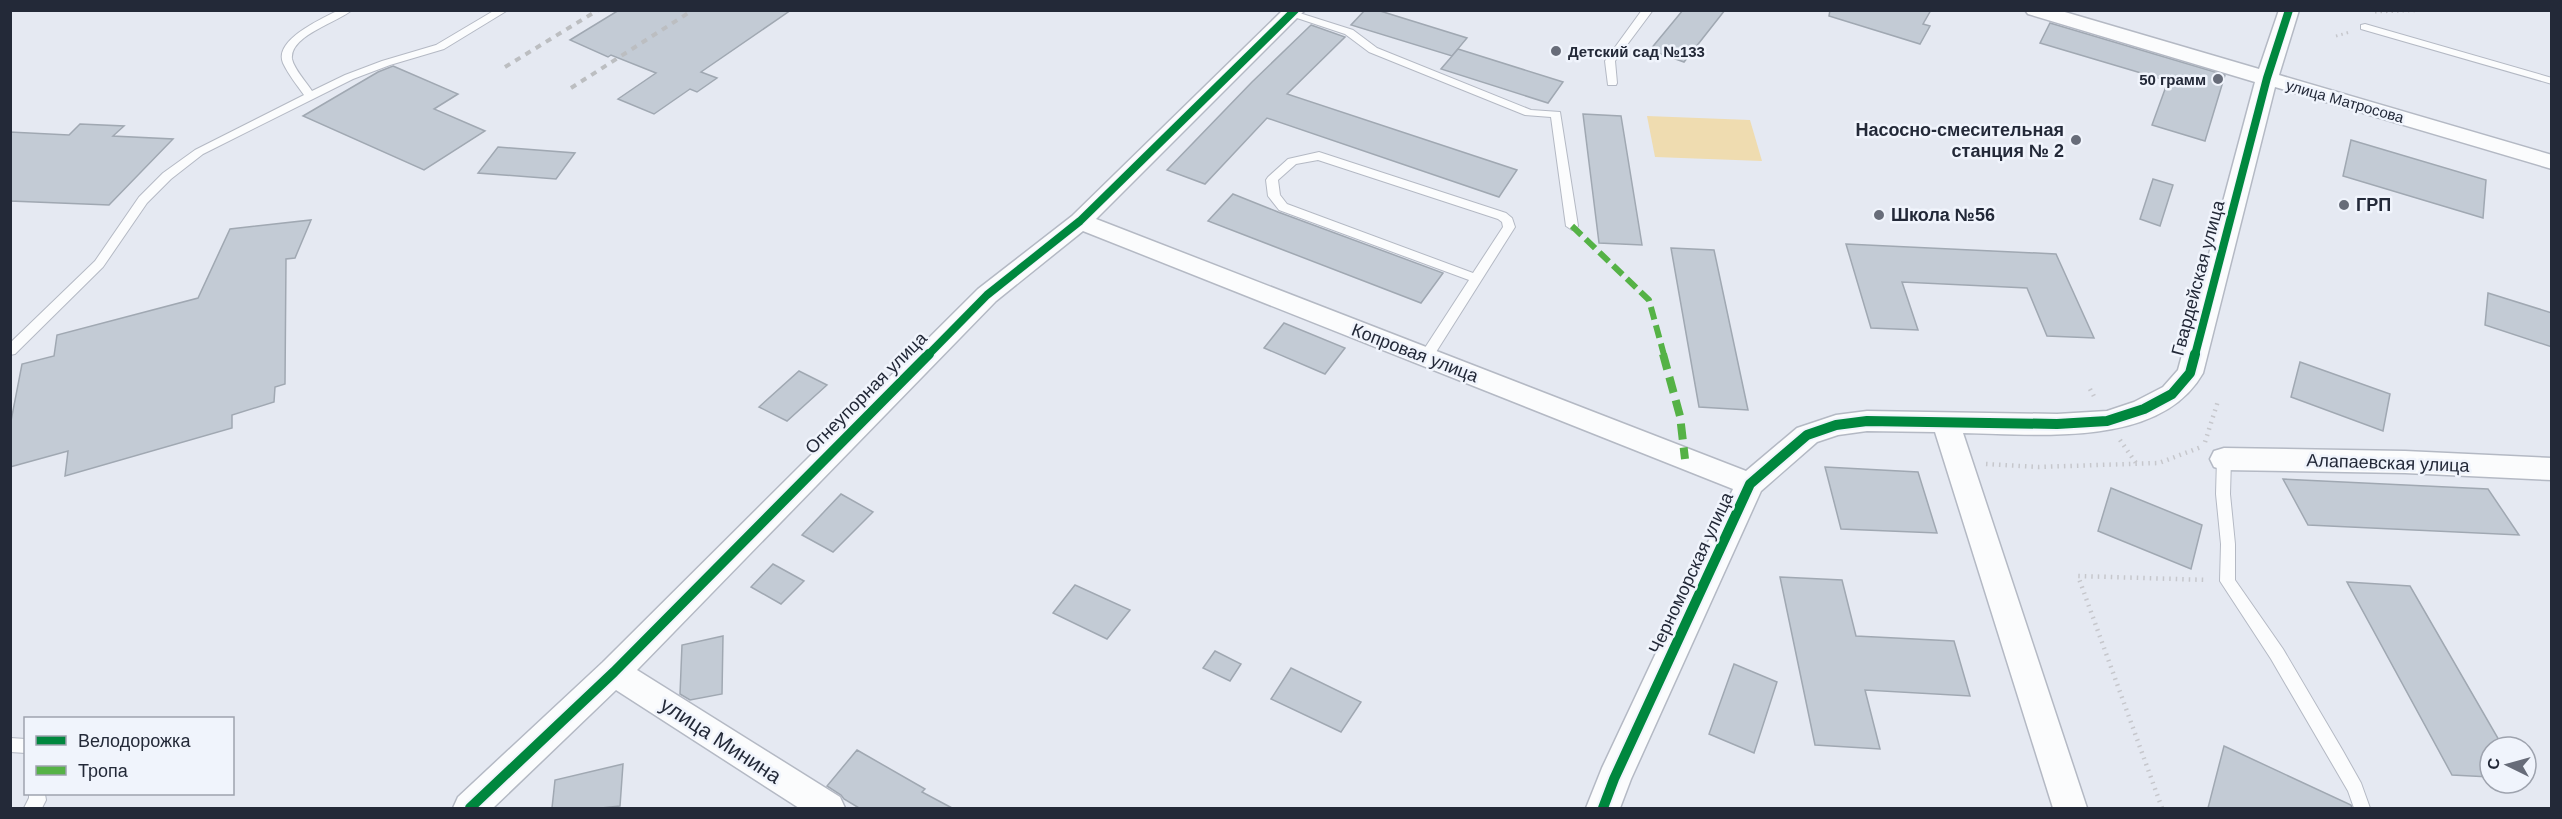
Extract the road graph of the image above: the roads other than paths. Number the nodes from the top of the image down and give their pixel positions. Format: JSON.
{"nodes":[{"id":1,"x":347,"y":10,"type":"edge"},
{"id":2,"x":504,"y":10,"type":"edge"},
{"id":3,"x":1648,"y":10,"type":"edge"},
{"id":4,"x":2035,"y":10,"type":"edge"},
{"id":5,"x":2289,"y":10,"type":"edge"},
{"id":6,"x":1294,"y":12,"type":"edge"},
{"id":7,"x":2365,"y":27,"type":"dead end"},
{"id":8,"x":2267,"y":78,"type":"junction"},
{"id":9,"x":2552,"y":81,"type":"edge"},
{"id":10,"x":1612,"y":83,"type":"dead end"},
{"id":11,"x":310,"y":96,"type":"junction"},
{"id":12,"x":2552,"y":162,"type":"edge"},
{"id":13,"x":1080,"y":221,"type":"junction"},
{"id":14,"x":1572,"y":226,"type":"dead end"},
{"id":15,"x":1475,"y":278,"type":"junction"},
{"id":16,"x":10,"y":351,"type":"edge"},
{"id":17,"x":1426,"y":357,"type":"junction"},
{"id":18,"x":1946,"y":424,"type":"junction"},
{"id":19,"x":2214,"y":452,"type":"joint"},
{"id":20,"x":2552,"y":469,"type":"edge"},
{"id":21,"x":1750,"y":484,"type":"junction"},
{"id":22,"x":614,"y":672,"type":"junction"},
{"id":23,"x":37,"y":795,"type":"edge"},
{"id":24,"x":32,"y":808,"type":"edge"},
{"id":25,"x":470,"y":808,"type":"edge"},
{"id":26,"x":828,"y":808,"type":"edge"},
{"id":27,"x":1604,"y":808,"type":"edge"},
{"id":28,"x":2070,"y":808,"type":"edge"},
{"id":29,"x":2362,"y":808,"type":"edge"}],
"edges":[{"from":1,"to":11,"type":"lane"},
{"from":2,"to":11,"type":"lane"},
{"from":3,"to":10,"type":"lane"},
{"from":4,"to":8,"type":"street","name":"улица Матросова"},
{"from":5,"to":8,"type":"street","name":"Гвардейская улица"},
{"from":6,"to":13,"type":"street","name":"Огнеупорная улица"},
{"from":6,"to":14,"type":"lane"},
{"from":7,"to":9,"type":"lane"},
{"from":8,"to":12,"type":"street","name":"улица Матросова"},
{"from":8,"to":18,"type":"street","name":"Гвардейская улица"},
{"from":11,"to":16,"type":"lane"},
{"from":13,"to":17,"type":"street","name":"Копровая улица"},
{"from":13,"to":22,"type":"street","name":"Огнеупорная улица"},
{"from":15,"to":15,"type":"lane"},
{"from":15,"to":17,"type":"lane"},
{"from":17,"to":21,"type":"street","name":"Копровая улица"},
{"from":18,"to":21,"type":"street","name":"Черноморская улица"},
{"from":18,"to":28,"type":"street"},
{"from":19,"to":20,"type":"street","name":"Алапаевская улица"},
{"from":19,"to":29,"type":"lane"},
{"from":21,"to":27,"type":"street","name":"Черноморская улица"},
{"from":22,"to":25,"type":"street","name":"Огнеупорная улица"},
{"from":22,"to":26,"type":"street","name":"улица Минина"},
{"from":23,"to":24,"type":"lane"}]}
